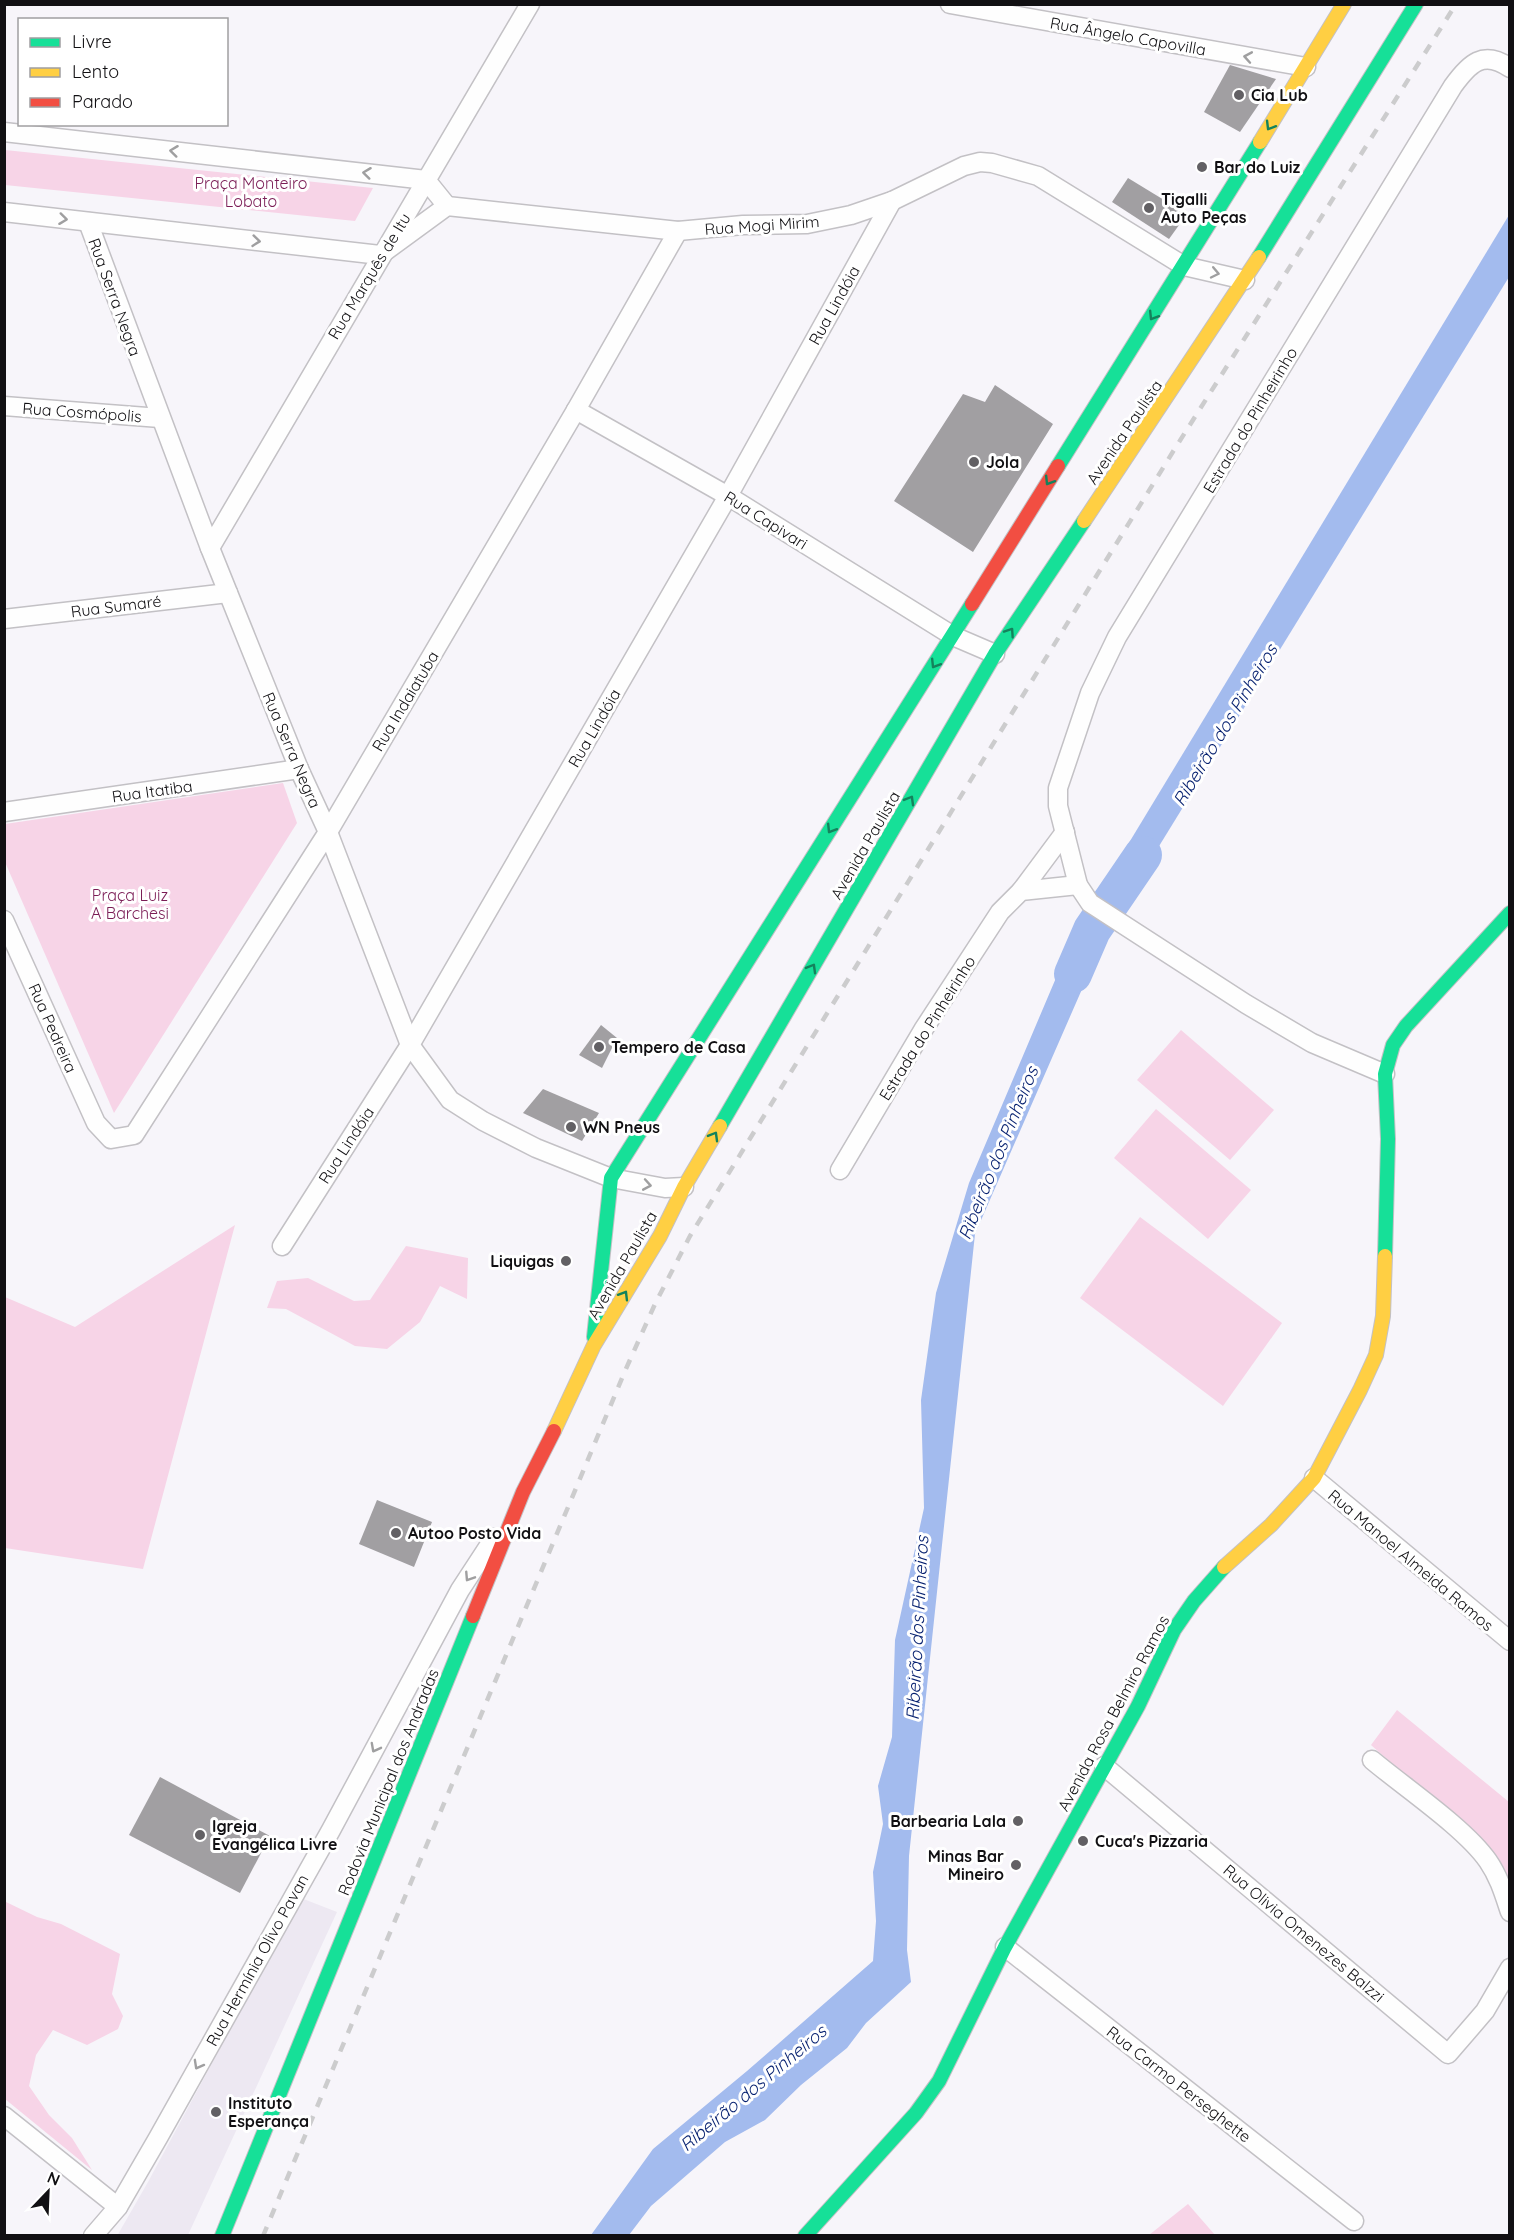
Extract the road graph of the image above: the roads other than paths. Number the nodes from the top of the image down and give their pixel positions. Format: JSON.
{"nodes":[{"id":1,"x":530,"y":4,"type":"edge"},
{"id":2,"x":950,"y":4,"type":"edge"},
{"id":3,"x":1344,"y":4,"type":"edge"},
{"id":4,"x":1416,"y":4,"type":"edge"},
{"id":5,"x":1306,"y":67,"type":"junction"},
{"id":6,"x":1509,"y":68,"type":"edge"},
{"id":7,"x":4,"y":132,"type":"edge"},
{"id":8,"x":426,"y":180,"type":"junction"},
{"id":9,"x":892,"y":201,"type":"junction"},
{"id":10,"x":447,"y":206,"type":"junction"},
{"id":11,"x":4,"y":212,"type":"edge"},
{"id":12,"x":88,"y":222,"type":"junction"},
{"id":13,"x":678,"y":231,"type":"junction"},
{"id":14,"x":380,"y":255,"type":"junction"},
{"id":15,"x":1184,"y":266,"type":"junction"},
{"id":16,"x":1245,"y":280,"type":"junction"},
{"id":17,"x":4,"y":406,"type":"edge"},
{"id":18,"x":576,"y":410,"type":"junction"},
{"id":19,"x":160,"y":418,"type":"junction"},
{"id":20,"x":728,"y":496,"type":"junction"},
{"id":21,"x":210,"y":548,"type":"junction"},
{"id":22,"x":228,"y":593,"type":"junction"},
{"id":23,"x":4,"y":619,"type":"edge"},
{"id":24,"x":953,"y":636,"type":"junction"},
{"id":25,"x":995,"y":654,"type":"junction"},
{"id":26,"x":298,"y":769,"type":"junction"},
{"id":27,"x":4,"y":812,"type":"edge"},
{"id":28,"x":327,"y":832,"type":"junction"},
{"id":29,"x":1065,"y":832,"type":"junction"},
{"id":30,"x":1078,"y":885,"type":"junction"},
{"id":31,"x":1021,"y":891,"type":"junction"},
{"id":32,"x":1509,"y":913,"type":"edge"},
{"id":33,"x":4,"y":920,"type":"edge"},
{"id":34,"x":410,"y":1045,"type":"junction"},
{"id":35,"x":1384,"y":1074,"type":"junction"},
{"id":36,"x":104,"y":1134,"type":"joint"},
{"id":37,"x":840,"y":1170,"type":"dead end"},
{"id":38,"x":611,"y":1178,"type":"junction"},
{"id":39,"x":684,"y":1187,"type":"junction"},
{"id":40,"x":282,"y":1246,"type":"dead end"},
{"id":41,"x":594,"y":1345,"type":"junction"},
{"id":42,"x":1314,"y":1478,"type":"junction"},
{"id":43,"x":523,"y":1492,"type":"junction"},
{"id":44,"x":1509,"y":1641,"type":"edge"},
{"id":45,"x":1372,"y":1760,"type":"dead end"},
{"id":46,"x":1104,"y":1766,"type":"junction"},
{"id":47,"x":1509,"y":1912,"type":"edge"},
{"id":48,"x":1005,"y":1947,"type":"junction"},
{"id":49,"x":1509,"y":1968,"type":"edge"},
{"id":50,"x":4,"y":2116,"type":"edge"},
{"id":51,"x":118,"y":2207,"type":"junction"},
{"id":52,"x":1354,"y":2221,"type":"dead end"},
{"id":53,"x":93,"y":2235,"type":"edge"},
{"id":54,"x":222,"y":2235,"type":"edge"},
{"id":55,"x":805,"y":2235,"type":"edge"}],
"edges":[{"from":1,"to":8,"type":"street","name":"Rua Marquês de Itu"},
{"from":5,"to":2,"type":"street","name":"Rua Ângelo Capovilla","one_way":true},
{"from":3,"to":5,"type":"main road","name":"Avenida Paulista"},
{"from":4,"to":16,"type":"main road","name":"Avenida Paulista"},
{"from":5,"to":15,"type":"main road","name":"Avenida Paulista","one_way":true},
{"from":6,"to":29,"type":"street","name":"Estrada do Pinheirinho"},
{"from":8,"to":7,"type":"street","one_way":true},
{"from":8,"to":10,"type":"street"},
{"from":8,"to":14,"type":"street","name":"Rua Marquês de Itu"},
{"from":9,"to":13,"type":"street","name":"Rua Mogi Mirim"},
{"from":9,"to":15,"type":"street","name":"Rua Mogi Mirim"},
{"from":9,"to":20,"type":"street","name":"Rua Lindóia"},
{"from":10,"to":13,"type":"street","name":"Rua Mogi Mirim"},
{"from":10,"to":14,"type":"street"},
{"from":11,"to":12,"type":"street","one_way":true},
{"from":12,"to":14,"type":"street","one_way":true},
{"from":12,"to":19,"type":"street","name":"Rua Serra Negra"},
{"from":13,"to":18,"type":"street","name":"Rua Indaiatuba"},
{"from":14,"to":21,"type":"street","name":"Rua Marquês de Itu"},
{"from":15,"to":16,"type":"street","name":"Rua Mogi Mirim","one_way":true},
{"from":15,"to":24,"type":"main road","name":"Avenida Paulista","one_way":true},
{"from":25,"to":16,"type":"main road","name":"Avenida Paulista","one_way":true},
{"from":17,"to":19,"type":"street","name":"Rua Cosmópolis"},
{"from":18,"to":20,"type":"street","name":"Rua Capivari"},
{"from":18,"to":28,"type":"street","name":"Rua Indaiatuba"},
{"from":19,"to":21,"type":"street","name":"Rua Serra Negra"},
{"from":20,"to":24,"type":"street","name":"Rua Capivari"},
{"from":20,"to":34,"type":"street","name":"Rua Lindóia"},
{"from":21,"to":22,"type":"street","name":"Rua Serra Negra"},
{"from":22,"to":23,"type":"street","name":"Rua Sumaré"},
{"from":22,"to":26,"type":"street","name":"Rua Serra Negra"},
{"from":24,"to":25,"type":"street","name":"Rua Capivari"},
{"from":24,"to":38,"type":"main road","name":"Avenida Paulista","one_way":true},
{"from":39,"to":25,"type":"main road","name":"Avenida Paulista","one_way":true},
{"from":26,"to":27,"type":"street","name":"Rua Itatiba"},
{"from":26,"to":28,"type":"street","name":"Rua Serra Negra"},
{"from":28,"to":34,"type":"street","name":"Rua Serra Negra"},
{"from":28,"to":36,"type":"street","name":"Rua Indaiatuba"},
{"from":29,"to":30,"type":"street","name":"Estrada do Pinheirinho"},
{"from":29,"to":31,"type":"street","name":"Estrada do Pinheirinho"},
{"from":30,"to":31,"type":"street"},
{"from":30,"to":35,"type":"street","name":"Estrada do Pinheirinho"},
{"from":31,"to":37,"type":"street","name":"Estrada do Pinheirinho"},
{"from":32,"to":35,"type":"main road","name":"Avenida Rosa Belmiro Ramos"},
{"from":33,"to":36,"type":"street","name":"Rua Pedreira"},
{"from":34,"to":38,"type":"street","name":"Rua Serra Negra"},
{"from":34,"to":40,"type":"street","name":"Rua Lindóia"},
{"from":35,"to":42,"type":"main road","name":"Avenida Rosa Belmiro Ramos"},
{"from":38,"to":39,"type":"street","name":"Rua Serra Negra","one_way":true},
{"from":38,"to":41,"type":"main road","name":"Avenida Paulista"},
{"from":41,"to":39,"type":"main road","name":"Avenida Paulista","one_way":true},
{"from":41,"to":43,"type":"main road","name":"Rodovia Municipal dos Andradas"},
{"from":42,"to":44,"type":"street","name":"Rua Manoel Almeida Ramos"},
{"from":42,"to":46,"type":"main road","name":"Avenida Rosa Belmiro Ramos"},
{"from":43,"to":51,"type":"street","name":"Rua Hermínia Olivo Pavan","one_way":true},
{"from":43,"to":54,"type":"main road","name":"Rodovia Municipal dos Andradas"},
{"from":45,"to":47,"type":"street"},
{"from":46,"to":48,"type":"main road","name":"Avenida Rosa Belmiro Ramos"},
{"from":46,"to":49,"type":"street","name":"Rua Olivia Omenezes Balzzi"},
{"from":48,"to":52,"type":"street","name":"Rua Carmo Perseghette"},
{"from":48,"to":55,"type":"main road","name":"Avenida Rosa Belmiro Ramos"},
{"from":50,"to":51,"type":"street"},
{"from":51,"to":53,"type":"street","name":"Rua Hermínia Olivo Pavan"}]}
